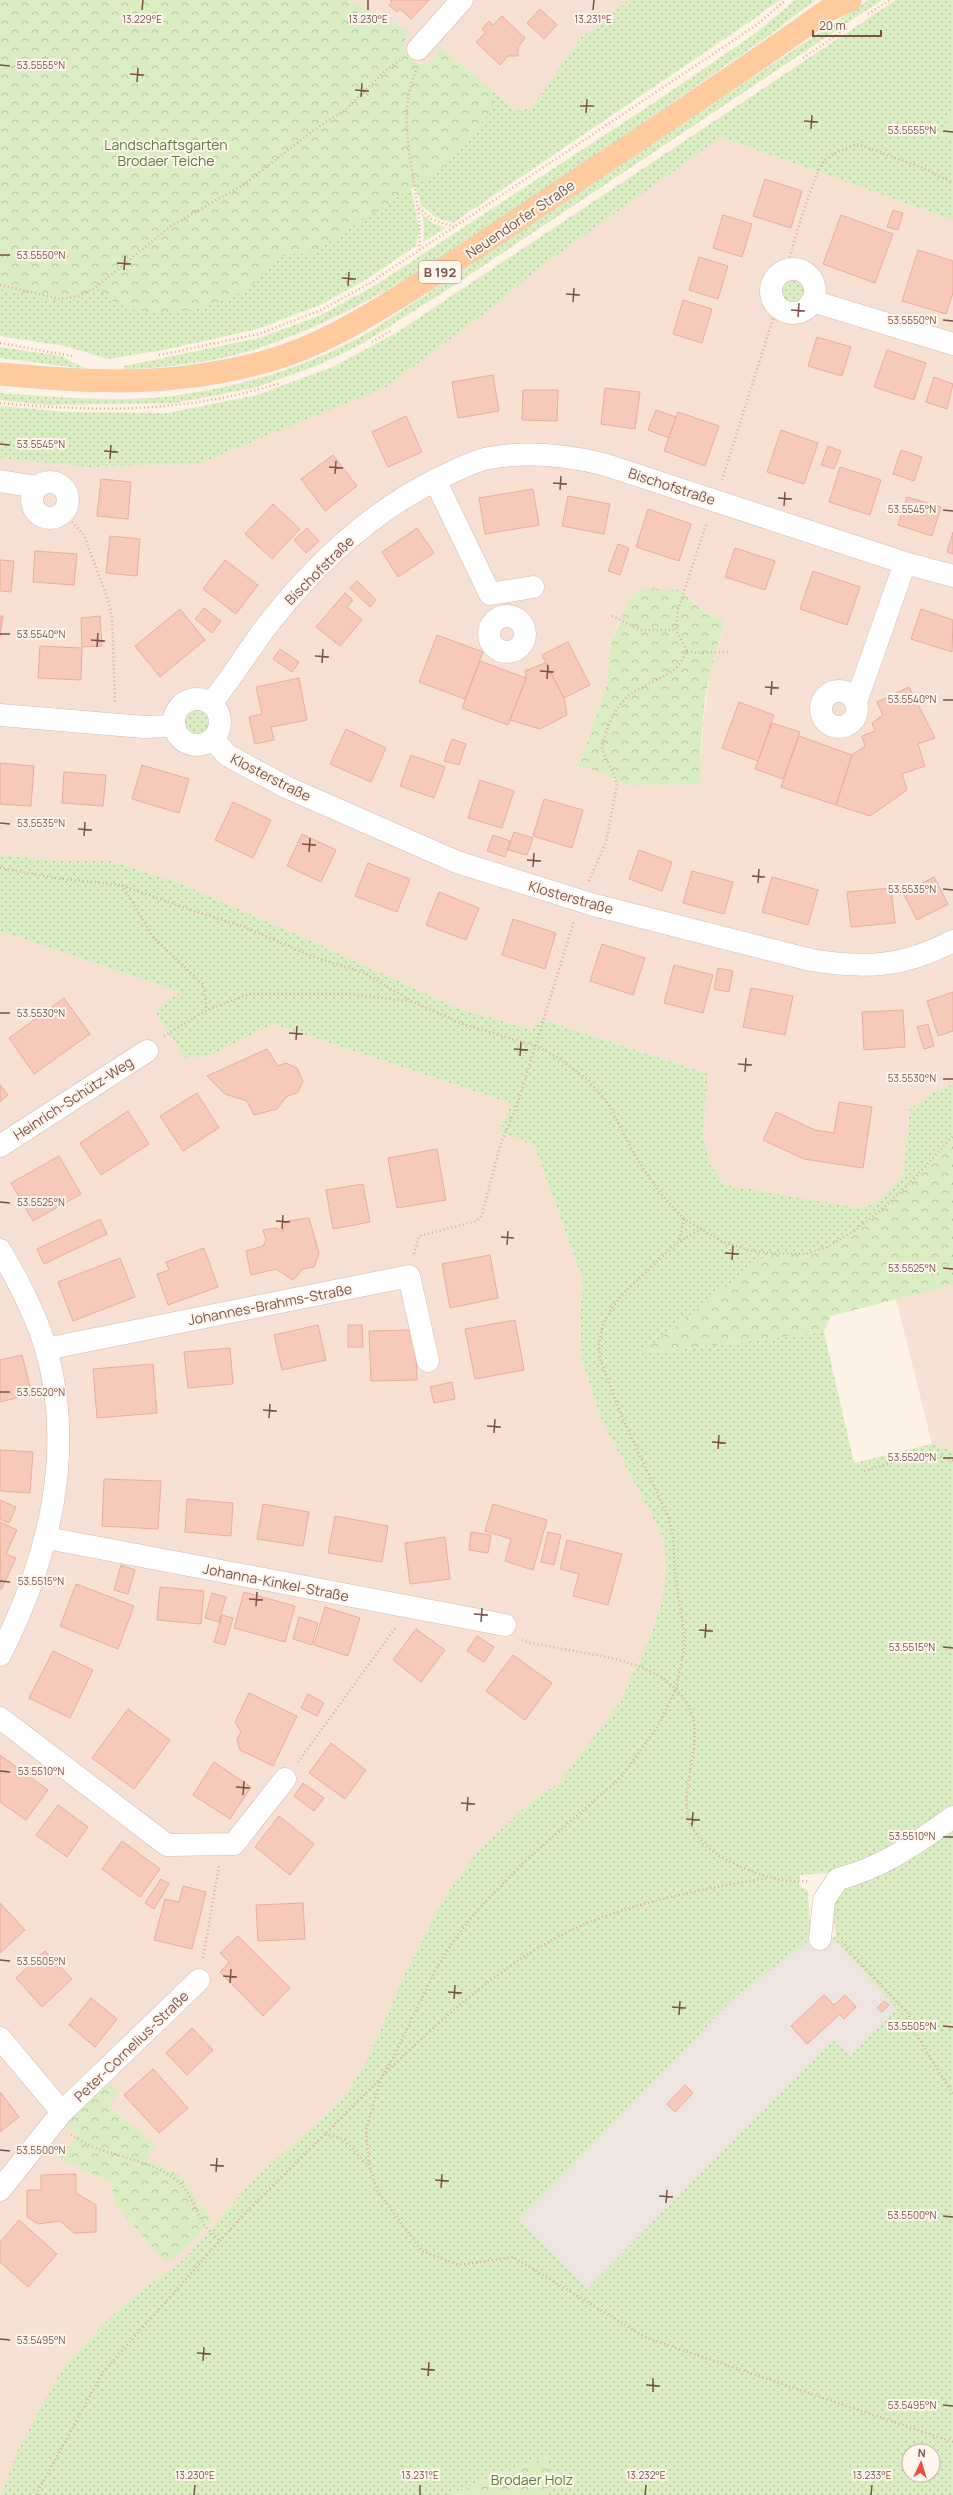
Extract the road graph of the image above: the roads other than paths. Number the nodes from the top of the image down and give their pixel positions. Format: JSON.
{"nodes":[{"id":1,"x":462,"y":0,"type":"edge"},
{"id":2,"x":850,"y":0,"type":"edge"},
{"id":3,"x":830,"y":6,"type":"edge"},
{"id":4,"x":418,"y":49,"type":"road end"},
{"id":5,"x":812,"y":301,"type":"junction"},
{"id":6,"x":953,"y":344,"type":"edge"},
{"id":7,"x":0,"y":374,"type":"edge"},
{"id":8,"x":434,"y":480,"type":"junction"},
{"id":9,"x":0,"y":481,"type":"edge"},
{"id":10,"x":64,"y":513,"type":"road end"},
{"id":11,"x":905,"y":563,"type":"junction"},
{"id":12,"x":953,"y":576,"type":"edge"},
{"id":13,"x":533,"y":587,"type":"dead end"},
{"id":14,"x":490,"y":594,"type":"junction"},
{"id":15,"x":501,"y":617,"type":"dead end"},
{"id":16,"x":856,"y":702,"type":"dead end"},
{"id":17,"x":211,"y":703,"type":"junction"},
{"id":18,"x":0,"y":715,"type":"edge"},
{"id":19,"x":173,"y":726,"type":"junction"},
{"id":20,"x":213,"y":739,"type":"junction"},
{"id":21,"x":953,"y":941,"type":"edge"},
{"id":22,"x":147,"y":1051,"type":"road end"},
{"id":23,"x":0,"y":1146,"type":"edge"},
{"id":24,"x":0,"y":1250,"type":"edge"},
{"id":25,"x":46,"y":1349,"type":"junction"},
{"id":26,"x":428,"y":1361,"type":"dead end"},
{"id":27,"x":47,"y":1538,"type":"junction"},
{"id":28,"x":505,"y":1625,"type":"dead end"},
{"id":29,"x":0,"y":1655,"type":"edge"},
{"id":30,"x":0,"y":1718,"type":"edge"},
{"id":31,"x":286,"y":1779,"type":"road end"},
{"id":32,"x":953,"y":1817,"type":"edge"},
{"id":33,"x":820,"y":1934,"type":"road end"},
{"id":34,"x":199,"y":1980,"type":"road end"},
{"id":35,"x":0,"y":2038,"type":"edge"},
{"id":36,"x":62,"y":2112,"type":"junction"},
{"id":37,"x":0,"y":2190,"type":"edge"}],
"edges":[{"from":1,"to":4,"type":"street"},
{"from":2,"to":3,"type":"main road","name":"Neuendorfer Straße","number":"B 192"},
{"from":3,"to":7,"type":"main road","name":"Neuendorfer Straße","number":"B 192"},
{"from":5,"to":5,"type":"street"},
{"from":5,"to":6,"type":"street"},
{"from":8,"to":11,"type":"street","name":"Bischofstraße"},
{"from":8,"to":14,"type":"street"},
{"from":8,"to":17,"type":"street","name":"Bischofstraße"},
{"from":9,"to":10,"type":"street"},
{"from":11,"to":12,"type":"street","name":"Bischofstraße"},
{"from":11,"to":16,"type":"street"},
{"from":13,"to":14,"type":"street"},
{"from":14,"to":15,"type":"street"},
{"from":17,"to":19,"type":"street"},
{"from":17,"to":20,"type":"street"},
{"from":18,"to":19,"type":"street"},
{"from":19,"to":20,"type":"street"},
{"from":20,"to":21,"type":"street","name":"Klosterstraße"},
{"from":22,"to":23,"type":"street","name":"Heinrich-Schütz-Weg"},
{"from":24,"to":25,"type":"street"},
{"from":25,"to":26,"type":"street","name":"Johannes-Brahms-Straße"},
{"from":25,"to":27,"type":"street"},
{"from":27,"to":28,"type":"street","name":"Johanna-Kinkel-Straße"},
{"from":27,"to":29,"type":"street"},
{"from":30,"to":31,"type":"street"},
{"from":32,"to":33,"type":"street"},
{"from":34,"to":36,"type":"street","name":"Peter-Cornelius-Straße"},
{"from":35,"to":36,"type":"street","name":"Peter-Cornelius-Straße"},
{"from":36,"to":37,"type":"street","name":"Peter-Cornelius-Straße"}]}
